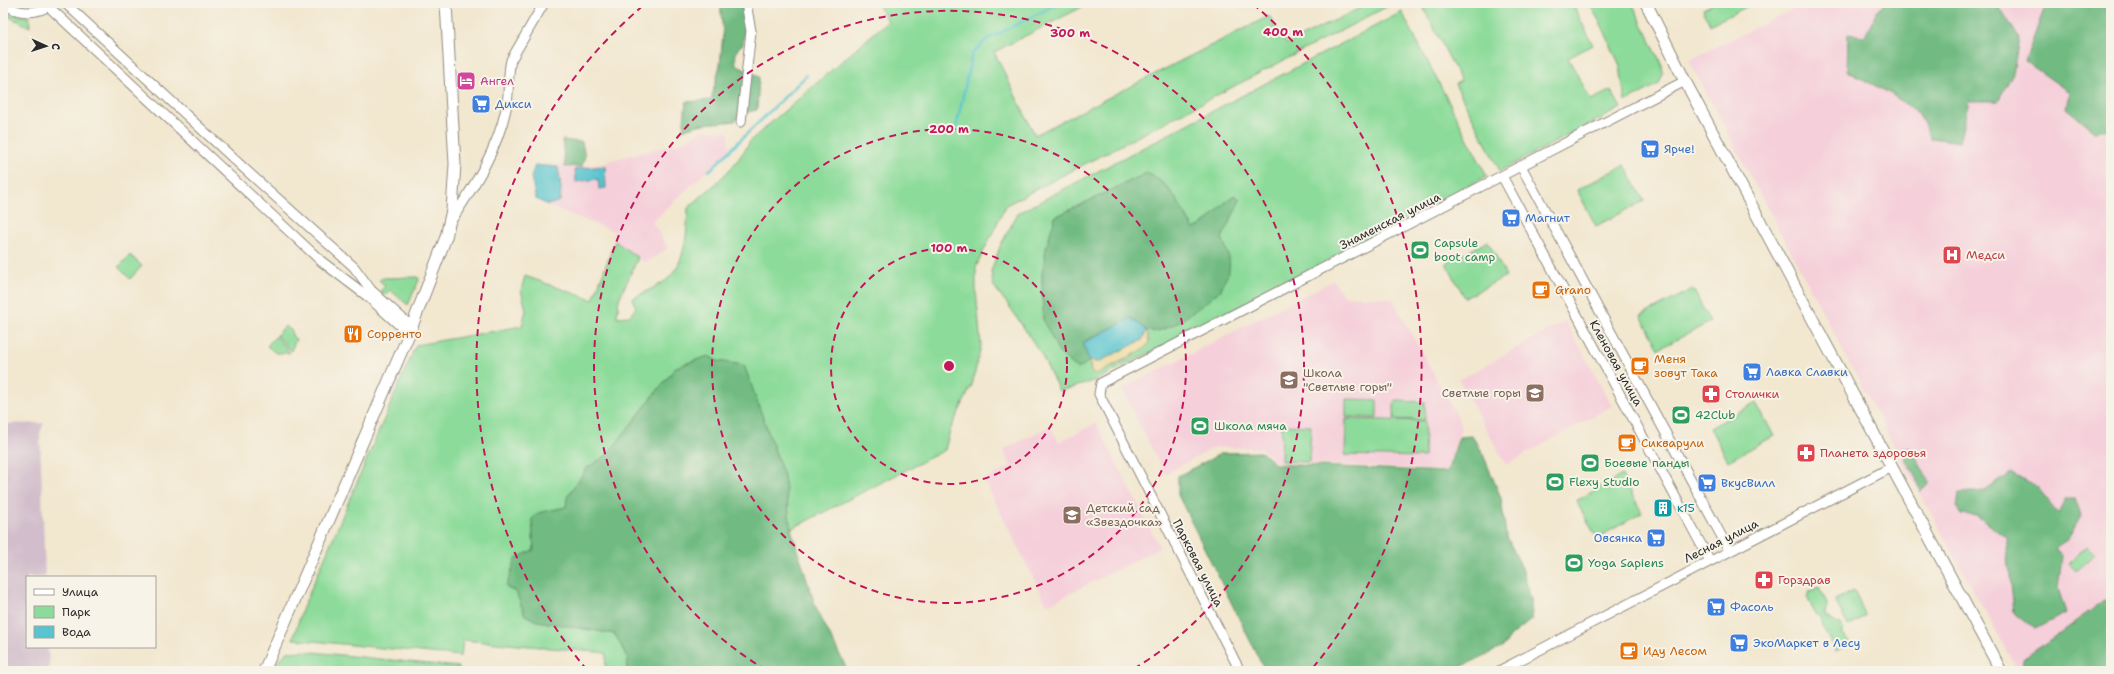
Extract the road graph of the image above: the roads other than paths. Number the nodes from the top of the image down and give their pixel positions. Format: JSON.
{"nodes":[{"id":1,"x":3,"y":3,"type":"edge"},
{"id":2,"x":65,"y":3,"type":"edge"},
{"id":3,"x":446,"y":3,"type":"edge"},
{"id":4,"x":544,"y":3,"type":"edge"},
{"id":5,"x":746,"y":3,"type":"edge"},
{"id":6,"x":1646,"y":3,"type":"edge"},
{"id":7,"x":51,"y":5,"type":"edge"},
{"id":8,"x":1685,"y":81,"type":"junction"},
{"id":9,"x":741,"y":122,"type":"dead end"},
{"id":10,"x":1521,"y":166,"type":"junction"},
{"id":11,"x":1502,"y":176,"type":"junction"},
{"id":12,"x":450,"y":222,"type":"junction"},
{"id":13,"x":410,"y":330,"type":"junction"},
{"id":14,"x":1104,"y":380,"type":"joint"},
{"id":15,"x":1892,"y":467,"type":"junction"},
{"id":16,"x":1729,"y":550,"type":"junction"},
{"id":17,"x":1710,"y":560,"type":"junction"},
{"id":18,"x":264,"y":671,"type":"edge"},
{"id":19,"x":1240,"y":671,"type":"edge"},
{"id":20,"x":1498,"y":671,"type":"edge"},
{"id":21,"x":2001,"y":671,"type":"edge"}],
"edges":[{"from":1,"to":7,"type":"street"},
{"from":2,"to":13,"type":"street"},
{"from":3,"to":12,"type":"street"},
{"from":4,"to":12,"type":"street"},
{"from":5,"to":9,"type":"street"},
{"from":6,"to":8,"type":"street"},
{"from":7,"to":13,"type":"street"},
{"from":8,"to":10,"type":"street","name":"Знаменская улица"},
{"from":8,"to":15,"type":"street"},
{"from":10,"to":11,"type":"street","name":"Знаменская улица"},
{"from":10,"to":16,"type":"street","name":"Кленовая улица"},
{"from":11,"to":14,"type":"street","name":"Знаменская улица"},
{"from":11,"to":17,"type":"street","name":"Кленовая улица"},
{"from":12,"to":13,"type":"street"},
{"from":13,"to":18,"type":"street"},
{"from":14,"to":19,"type":"street","name":"Парковая улица"},
{"from":15,"to":16,"type":"street","name":"Лесная улица"},
{"from":15,"to":21,"type":"street"},
{"from":16,"to":17,"type":"street","name":"Лесная улица"},
{"from":17,"to":20,"type":"street","name":"Лесная улица"}]}
